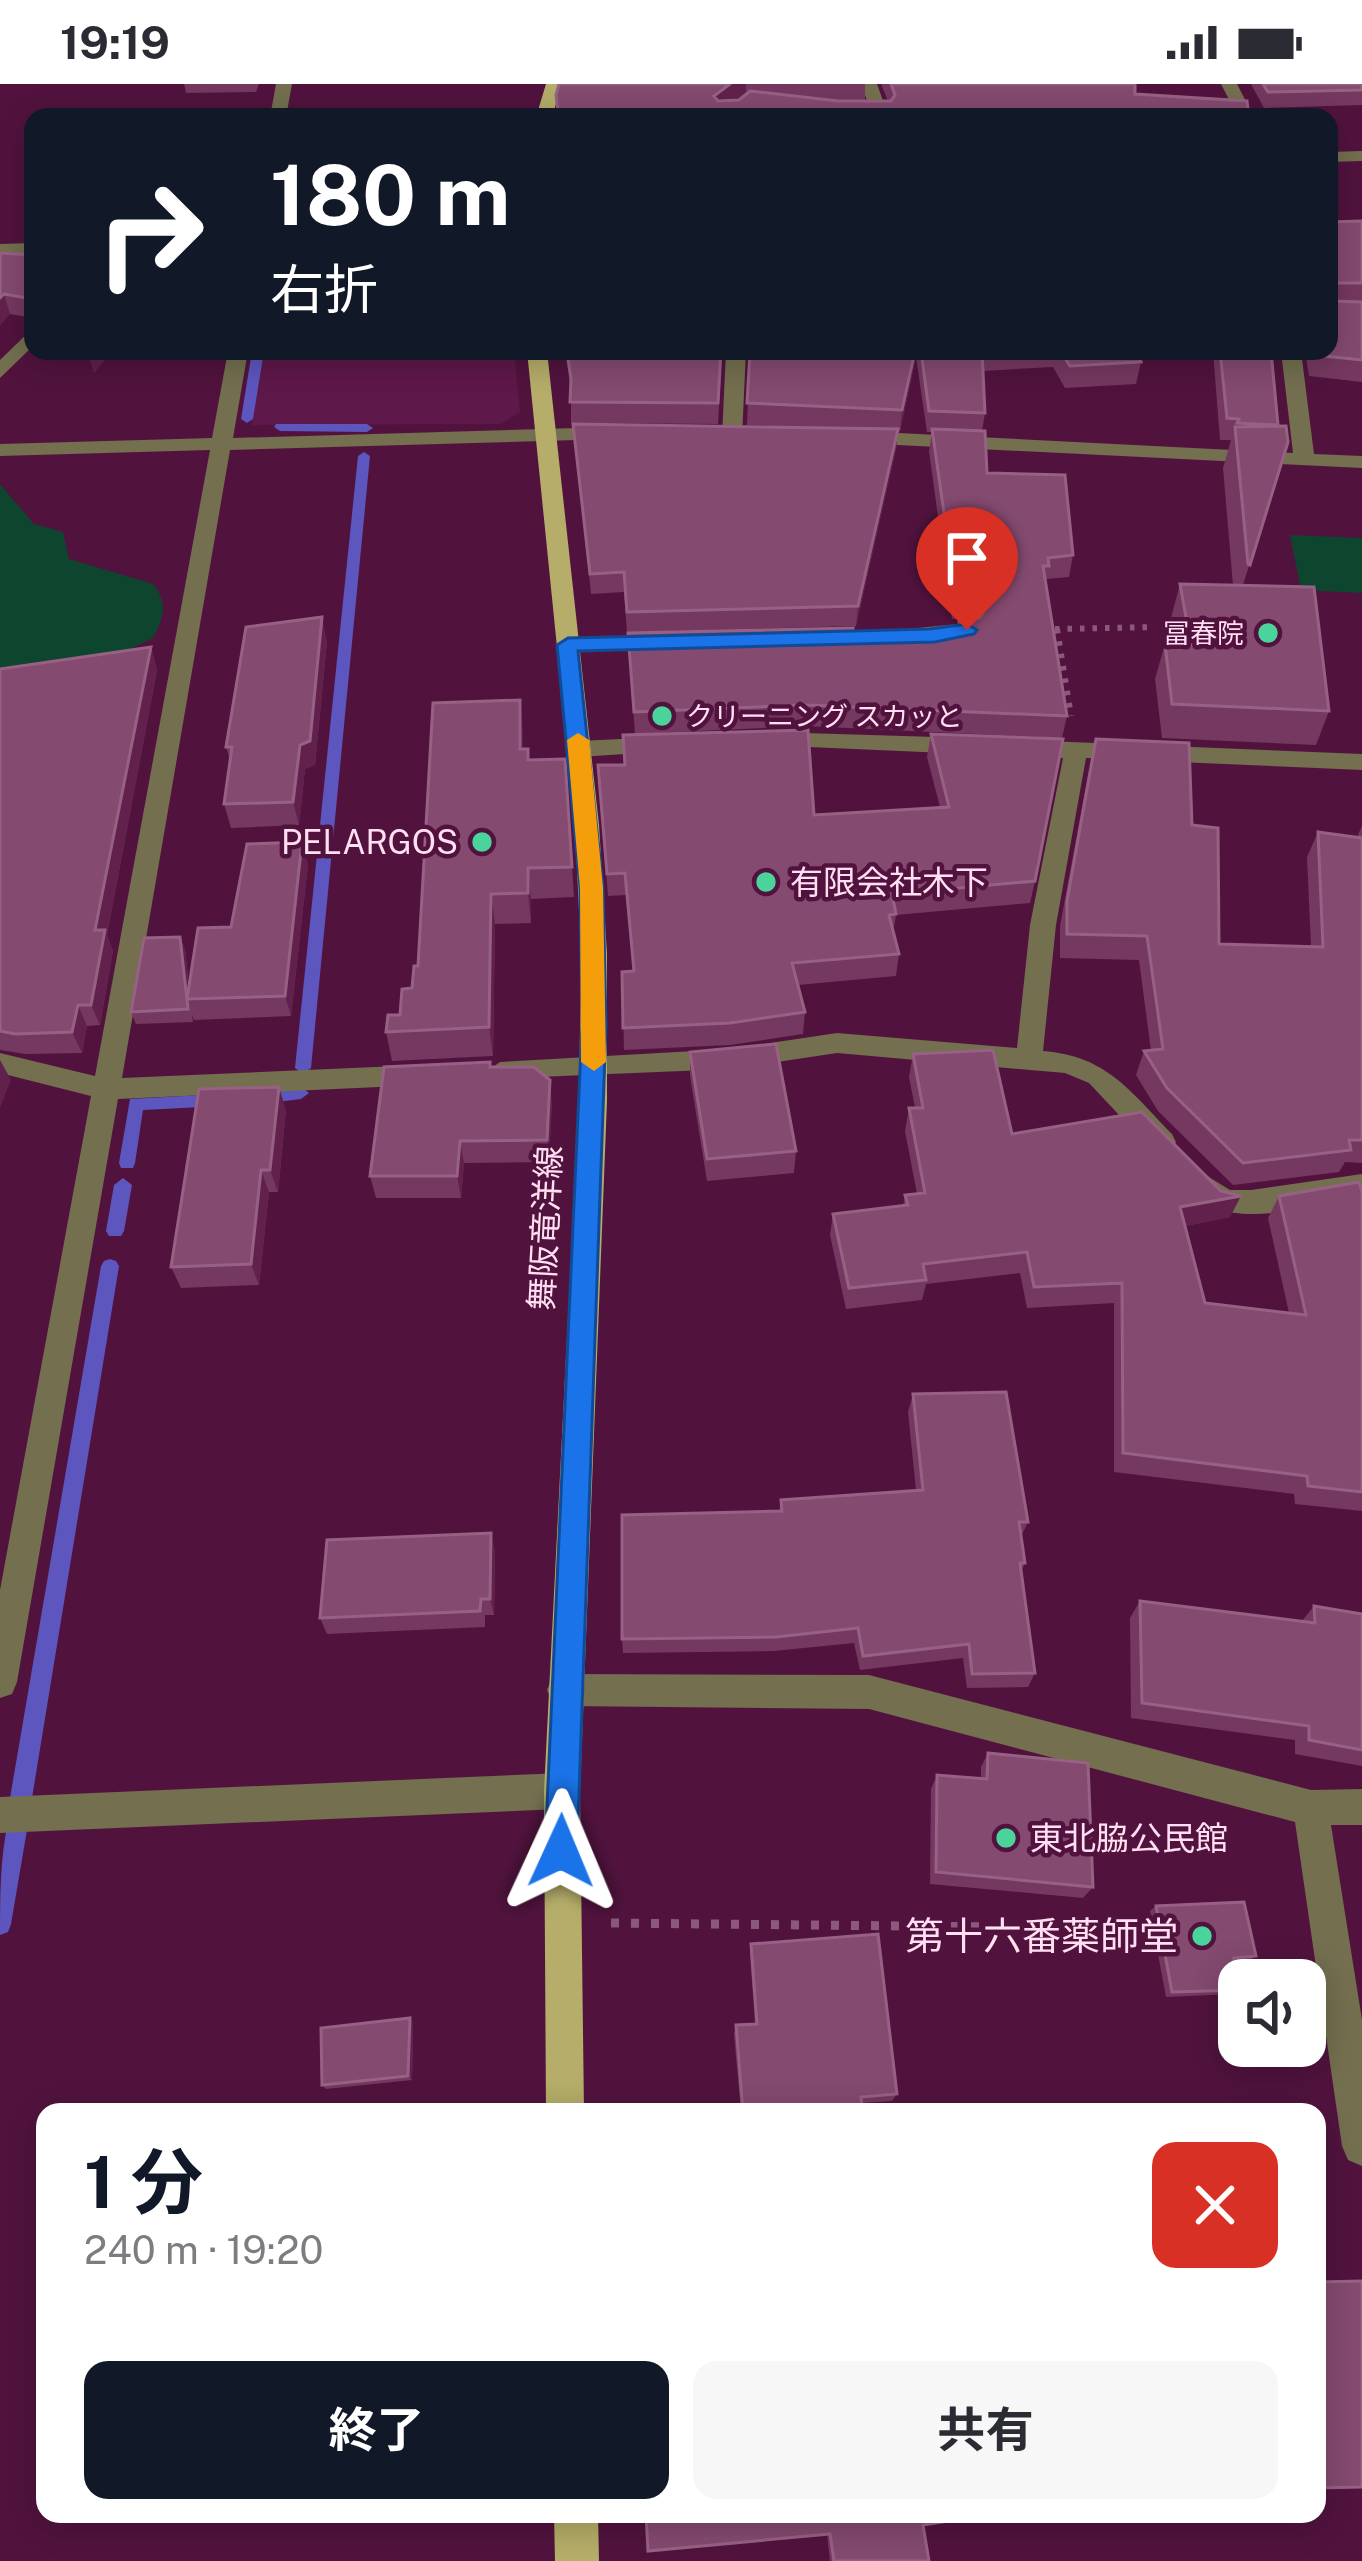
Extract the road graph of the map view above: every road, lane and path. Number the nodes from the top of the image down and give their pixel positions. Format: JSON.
{"nodes":[{"id":1,"x":24,"y":344,"type":"edge"},
{"id":2,"x":236,"y":360,"type":"edge"},
{"id":3,"x":538,"y":360,"type":"edge"},
{"id":4,"x":737,"y":360,"type":"edge"},
{"id":5,"x":1292,"y":360,"type":"edge"},
{"id":6,"x":0,"y":371,"type":"edge"},
{"id":7,"x":545,"y":434,"type":"junction"},
{"id":8,"x":638,"y":434,"type":"edge"},
{"id":9,"x":709,"y":436,"type":"edge"},
{"id":10,"x":845,"y":437,"type":"edge"},
{"id":11,"x":222,"y":444,"type":"junction"},
{"id":12,"x":0,"y":450,"type":"edge"},
{"id":13,"x":1304,"y":458,"type":"junction"},
{"id":14,"x":1362,"y":462,"type":"edge"},
{"id":15,"x":1155,"y":627,"type":"dead end"},
{"id":16,"x":1057,"y":628,"type":"junction"},
{"id":17,"x":1036,"y":629,"type":"edge"},
{"id":18,"x":967,"y":630,"type":"edge"},
{"id":19,"x":866,"y":637,"type":"edge"},
{"id":20,"x":706,"y":641,"type":"edge"},
{"id":21,"x":568,"y":645,"type":"junction"},
{"id":22,"x":754,"y":741,"type":"edge"},
{"id":23,"x":692,"y":743,"type":"edge"},
{"id":24,"x":579,"y":749,"type":"junction"},
{"id":25,"x":1076,"y":751,"type":"junction"},
{"id":26,"x":1362,"y":762,"type":"edge"},
{"id":27,"x":1029,"y":1059,"type":"junction"},
{"id":28,"x":0,"y":1063,"type":"edge"},
{"id":29,"x":593,"y":1067,"type":"junction"},
{"id":30,"x":106,"y":1089,"type":"junction"},
{"id":31,"x":1362,"y":1185,"type":"edge"},
{"id":32,"x":0,"y":1682,"type":"edge"},
{"id":33,"x":564,"y":1690,"type":"junction"},
{"id":34,"x":562,"y":1791,"type":"junction"},
{"id":35,"x":1362,"y":1807,"type":"edge"},
{"id":36,"x":1311,"y":1808,"type":"junction"},
{"id":37,"x":0,"y":1815,"type":"edge"},
{"id":38,"x":561,"y":1926,"type":"junction"},
{"id":39,"x":1136,"y":1940,"type":"dead end"},
{"id":40,"x":565,"y":2103,"type":"edge"},
{"id":41,"x":1362,"y":2146,"type":"edge"},
{"id":42,"x":576,"y":2523,"type":"edge"},
{"id":43,"x":577,"y":2561,"type":"edge"}],
"edges":[{"from":1,"to":6,"type":"street"},
{"from":2,"to":11,"type":"street"},
{"from":3,"to":7,"type":"main road","name":"舞阪竜洋線"},
{"from":4,"to":9,"type":"street"},
{"from":5,"to":13,"type":"street"},
{"from":7,"to":8,"type":"street"},
{"from":7,"to":11,"type":"street"},
{"from":7,"to":21,"type":"main road","name":"舞阪竜洋線"},
{"from":10,"to":13,"type":"street"},
{"from":11,"to":12,"type":"street"},
{"from":11,"to":30,"type":"street"},
{"from":13,"to":14,"type":"street"},
{"from":15,"to":16,"type":"path"},
{"from":16,"to":17,"type":"path"},
{"from":16,"to":25,"type":"path"},
{"from":18,"to":19,"type":"street"},
{"from":20,"to":21,"type":"street"},
{"from":21,"to":24,"type":"main road","name":"舞阪竜洋線"},
{"from":22,"to":25,"type":"street"},
{"from":23,"to":24,"type":"street"},
{"from":24,"to":29,"type":"main road","name":"舞阪竜洋線"},
{"from":25,"to":26,"type":"street"},
{"from":25,"to":27,"type":"street"},
{"from":27,"to":29,"type":"street"},
{"from":27,"to":31,"type":"street"},
{"from":28,"to":30,"type":"street"},
{"from":29,"to":30,"type":"street"},
{"from":29,"to":33,"type":"main road","name":"舞阪竜洋線"},
{"from":30,"to":32,"type":"street"},
{"from":33,"to":34,"type":"main road","name":"舞阪竜洋線"},
{"from":33,"to":36,"type":"street"},
{"from":34,"to":37,"type":"street"},
{"from":34,"to":38,"type":"main road","name":"舞阪竜洋線"},
{"from":35,"to":36,"type":"street"},
{"from":36,"to":41,"type":"street"},
{"from":38,"to":39,"type":"path"},
{"from":38,"to":40,"type":"main road","name":"舞阪竜洋線"},
{"from":42,"to":43,"type":"main road"}]}
